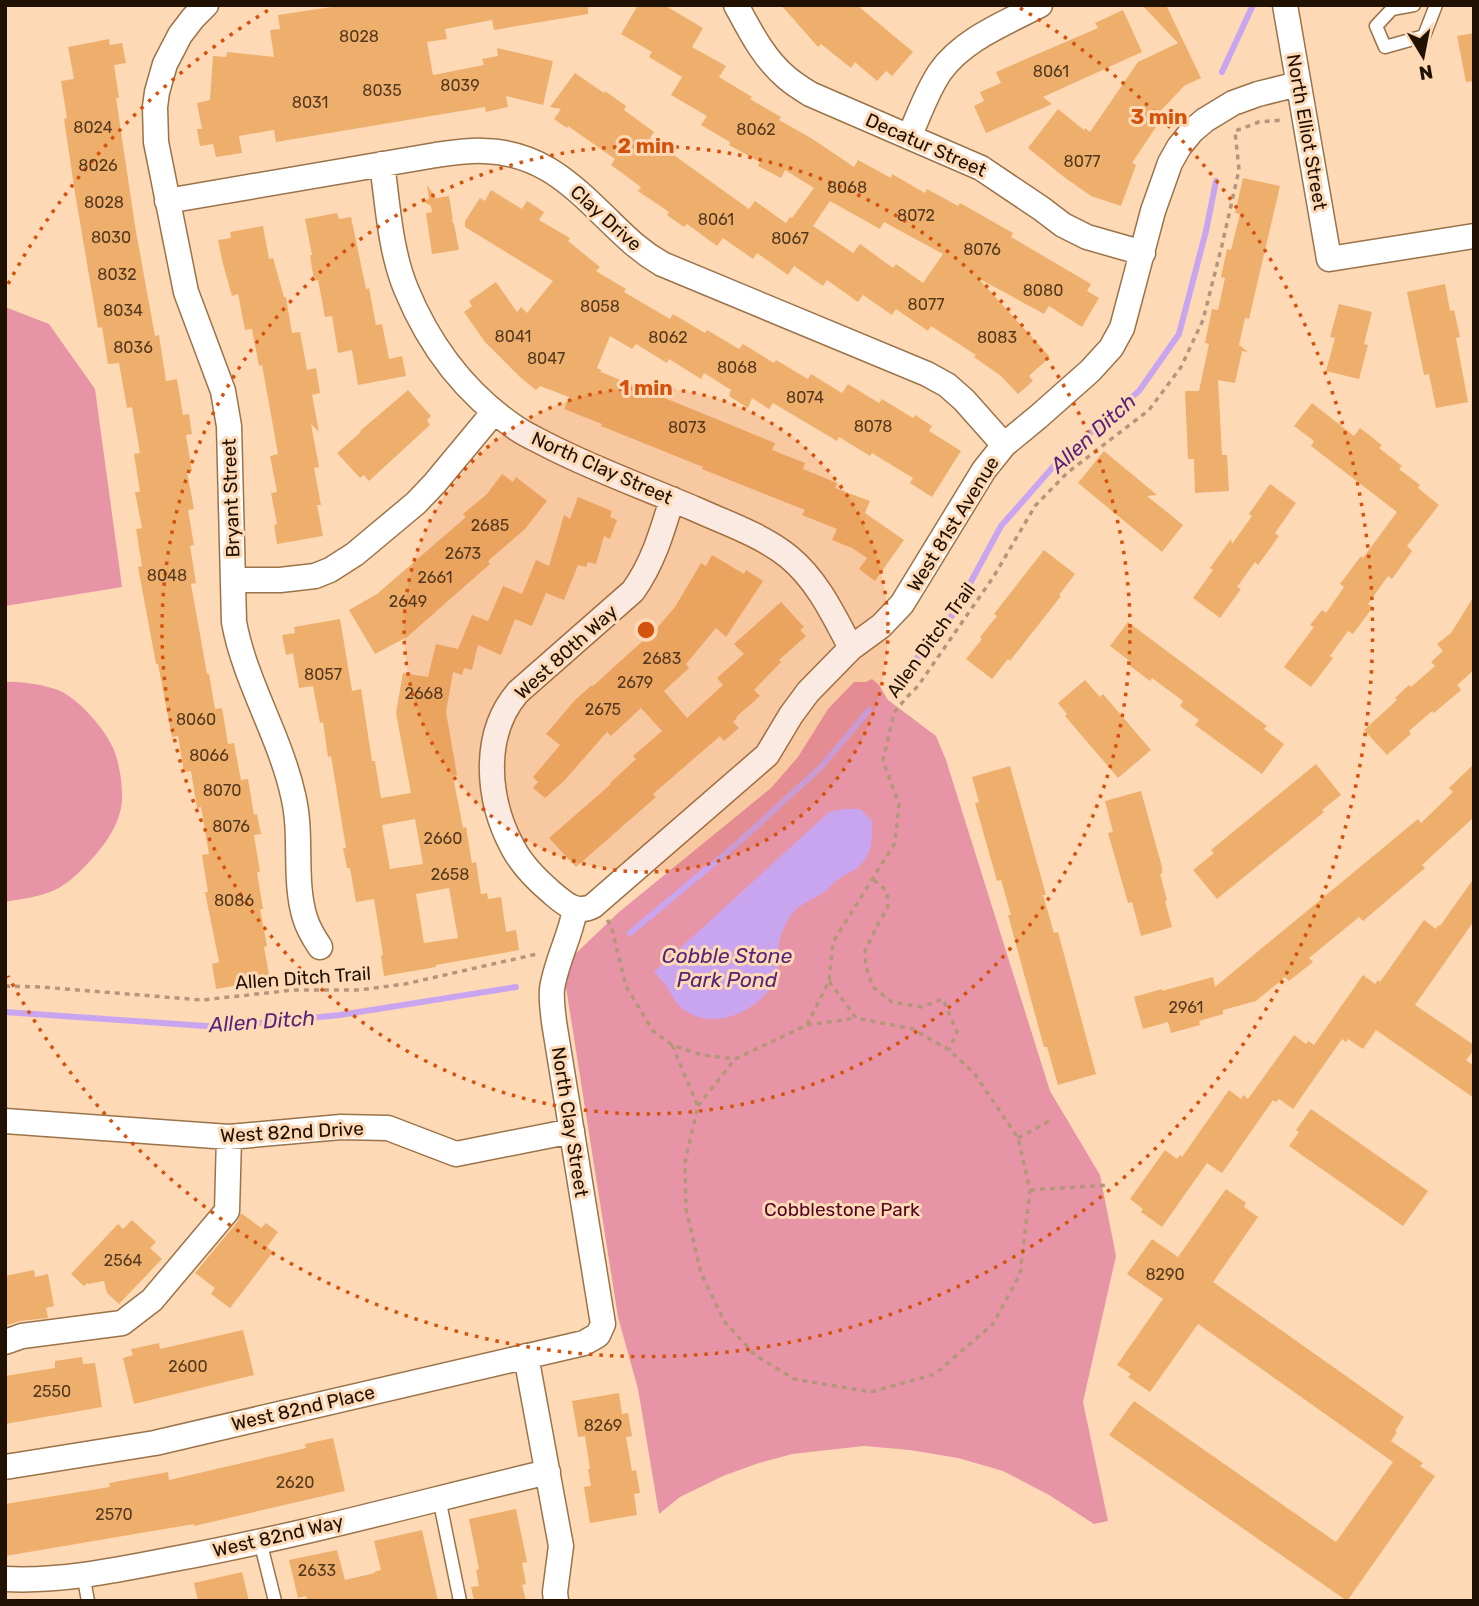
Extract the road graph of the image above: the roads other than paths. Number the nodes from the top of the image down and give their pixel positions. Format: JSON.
{"nodes":[{"id":1,"x":206,"y":5,"type":"edge"},
{"id":2,"x":736,"y":5,"type":"edge"},
{"id":3,"x":1040,"y":5,"type":"edge"},
{"id":4,"x":1285,"y":5,"type":"edge"},
{"id":5,"x":1415,"y":5,"type":"edge"},
{"id":6,"x":1436,"y":5,"type":"edge"},
{"id":7,"x":1298,"y":85,"type":"junction"},
{"id":8,"x":909,"y":137,"type":"junction"},
{"id":9,"x":382,"y":164,"type":"junction"},
{"id":10,"x":167,"y":201,"type":"junction"},
{"id":11,"x":1474,"y":236,"type":"edge"},
{"id":12,"x":1143,"y":253,"type":"junction"},
{"id":13,"x":494,"y":412,"type":"junction"},
{"id":14,"x":1004,"y":445,"type":"junction"},
{"id":15,"x":672,"y":499,"type":"junction"},
{"id":16,"x":233,"y":580,"type":"junction"},
{"id":17,"x":851,"y":648,"type":"junction"},
{"id":18,"x":584,"y":908,"type":"junction"},
{"id":19,"x":320,"y":947,"type":"dead end"},
{"id":20,"x":5,"y":1121,"type":"edge"},
{"id":21,"x":572,"y":1131,"type":"junction"},
{"id":22,"x":229,"y":1137,"type":"junction"},
{"id":23,"x":598,"y":1335,"type":"joint"},
{"id":24,"x":5,"y":1342,"type":"edge"},
{"id":25,"x":526,"y":1356,"type":"junction"},
{"id":26,"x":5,"y":1467,"type":"edge"},
{"id":27,"x":548,"y":1472,"type":"junction"},
{"id":28,"x":439,"y":1498,"type":"junction"},
{"id":29,"x":260,"y":1541,"type":"junction"},
{"id":30,"x":83,"y":1574,"type":"junction"},
{"id":31,"x":5,"y":1578,"type":"edge"},
{"id":32,"x":88,"y":1601,"type":"edge"},
{"id":33,"x":275,"y":1601,"type":"edge"},
{"id":34,"x":460,"y":1601,"type":"edge"},
{"id":35,"x":556,"y":1601,"type":"edge"}],
"edges":[{"from":1,"to":10,"type":"street","name":"Bryant Street"},
{"from":2,"to":8,"type":"street","name":"Decatur Street"},
{"from":3,"to":8,"type":"street"},
{"from":4,"to":7,"type":"street","name":"North Elliot Street"},
{"from":5,"to":6,"type":"lane"},
{"from":7,"to":11,"type":"street","name":"North Elliot Street"},
{"from":7,"to":12,"type":"street","name":"West 81st Avenue"},
{"from":8,"to":12,"type":"street","name":"Decatur Street"},
{"from":9,"to":10,"type":"street","name":"Clay Drive"},
{"from":9,"to":13,"type":"street","name":"North Clay Street"},
{"from":9,"to":14,"type":"street","name":"Clay Drive"},
{"from":10,"to":16,"type":"street","name":"Bryant Street"},
{"from":12,"to":14,"type":"street","name":"West 81st Avenue"},
{"from":13,"to":15,"type":"street","name":"North Clay Street"},
{"from":13,"to":16,"type":"street"},
{"from":14,"to":17,"type":"street","name":"West 81st Avenue"},
{"from":15,"to":17,"type":"street","name":"North Clay Street"},
{"from":15,"to":18,"type":"street","name":"West 80th Way"},
{"from":16,"to":19,"type":"street","name":"Bryant Street"},
{"from":17,"to":18,"type":"street","name":"West 81st Avenue"},
{"from":18,"to":21,"type":"street","name":"North Clay Street"},
{"from":20,"to":22,"type":"street","name":"West 82nd Drive"},
{"from":21,"to":22,"type":"street","name":"West 82nd Drive"},
{"from":21,"to":23,"type":"street","name":"North Clay Street"},
{"from":22,"to":24,"type":"street"},
{"from":23,"to":25,"type":"street","name":"West 82nd Place"},
{"from":25,"to":26,"type":"street","name":"West 82nd Place"},
{"from":25,"to":27,"type":"street"},
{"from":27,"to":28,"type":"street","name":"West 82nd Way"},
{"from":27,"to":35,"type":"street"},
{"from":28,"to":29,"type":"street","name":"West 82nd Way"},
{"from":28,"to":34,"type":"lane"},
{"from":29,"to":30,"type":"street","name":"West 82nd Way"},
{"from":29,"to":33,"type":"lane"},
{"from":30,"to":31,"type":"street","name":"West 82nd Way"},
{"from":30,"to":32,"type":"lane"}]}
